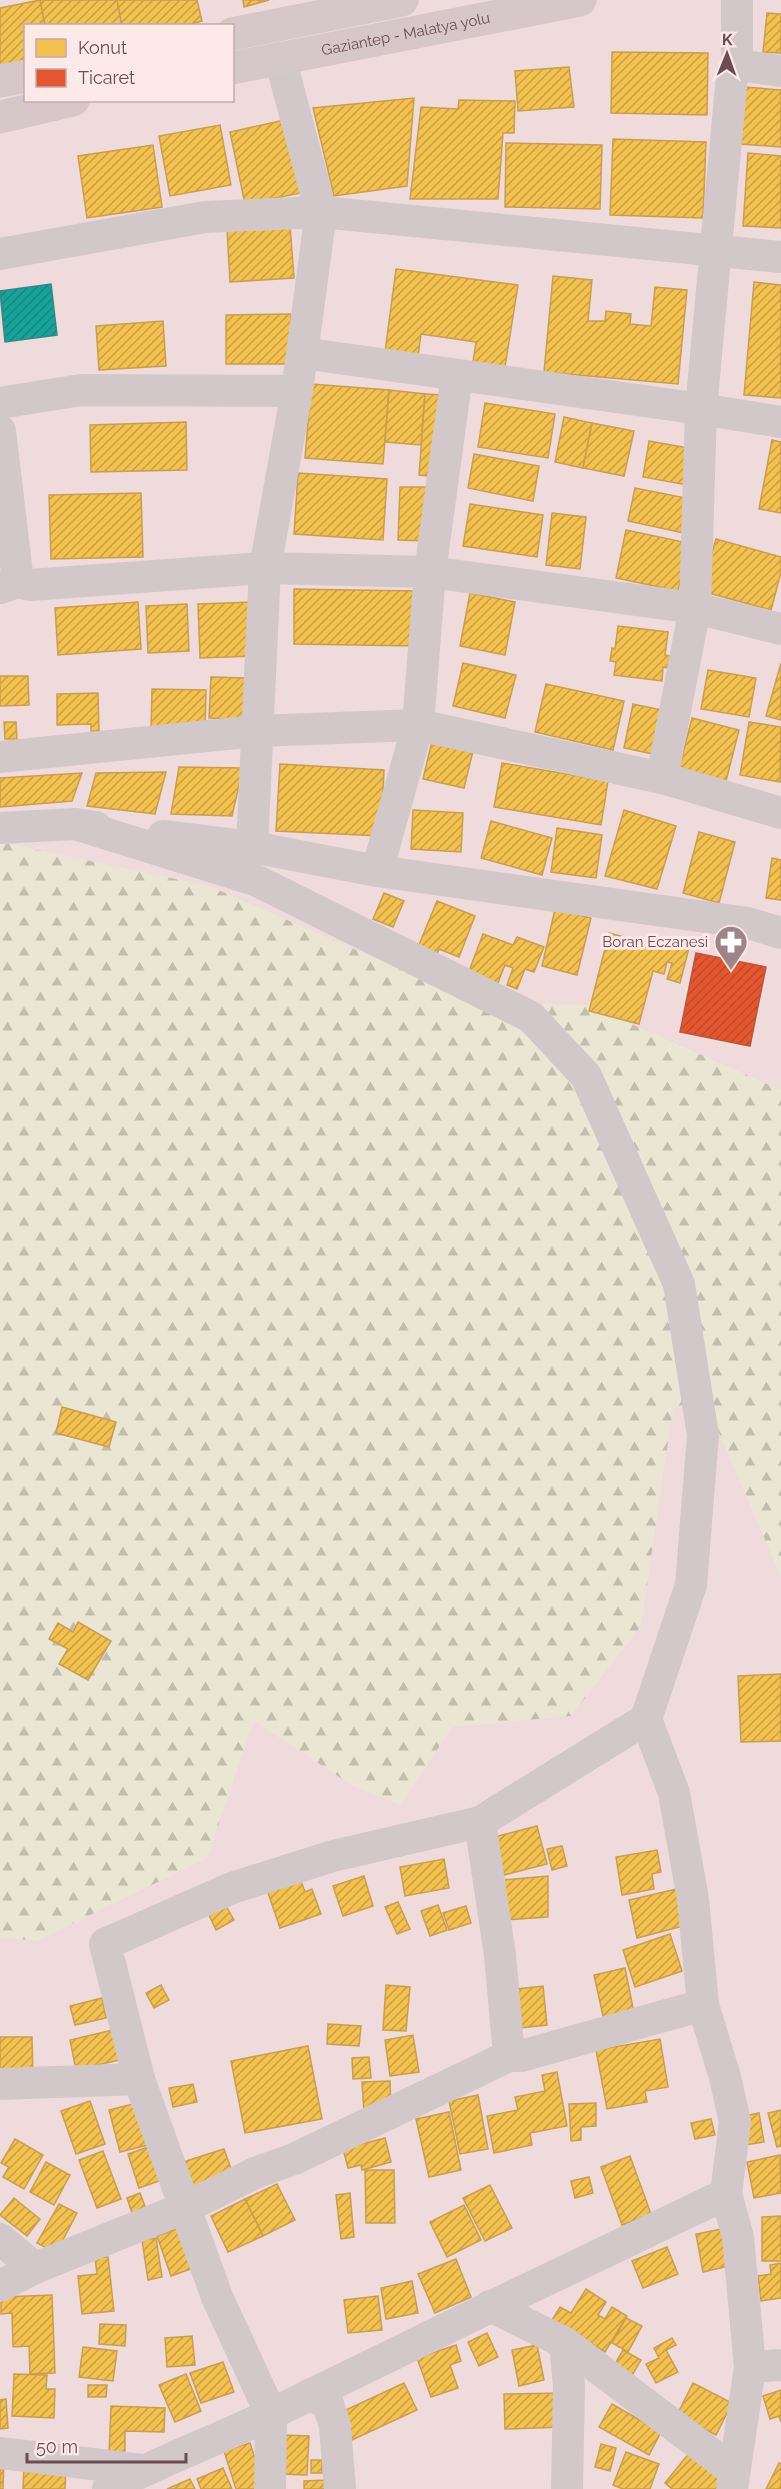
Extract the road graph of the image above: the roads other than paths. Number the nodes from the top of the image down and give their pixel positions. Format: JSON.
{"nodes":[{"id":1,"x":402,"y":0,"type":"edge"},
{"id":2,"x":580,"y":0,"type":"edge"},
{"id":3,"x":737,"y":0,"type":"edge"},
{"id":4,"x":328,"y":8,"type":"edge"},
{"id":5,"x":234,"y":33,"type":"edge"},
{"id":6,"x":280,"y":58,"type":"junction"},
{"id":7,"x":737,"y":65,"type":"junction"},
{"id":8,"x":234,"y":68,"type":"edge"},
{"id":9,"x":781,"y":71,"type":"edge"},
{"id":10,"x":24,"y":76,"type":"edge"},
{"id":11,"x":0,"y":81,"type":"edge"},
{"id":12,"x":64,"y":102,"type":"edge"},
{"id":13,"x":0,"y":117,"type":"edge"},
{"id":14,"x":321,"y":212,"type":"junction"},
{"id":15,"x":714,"y":251,"type":"junction"},
{"id":16,"x":0,"y":254,"type":"edge"},
{"id":17,"x":781,"y":257,"type":"edge"},
{"id":18,"x":302,"y":353,"type":"junction"},
{"id":19,"x":457,"y":375,"type":"junction"},
{"id":20,"x":297,"y":391,"type":"junction"},
{"id":21,"x":0,"y":403,"type":"edge"},
{"id":22,"x":701,"y":409,"type":"junction"},
{"id":23,"x":781,"y":422,"type":"edge"},
{"id":24,"x":0,"y":431,"type":"edge"},
{"id":25,"x":266,"y":568,"type":"junction"},
{"id":26,"x":430,"y":572,"type":"junction"},
{"id":27,"x":9,"y":585,"type":"edge"},
{"id":28,"x":695,"y":608,"type":"junction"},
{"id":29,"x":781,"y":629,"type":"edge"},
{"id":30,"x":418,"y":725,"type":"junction"},
{"id":31,"x":257,"y":731,"type":"junction"},
{"id":32,"x":0,"y":757,"type":"edge"},
{"id":33,"x":662,"y":778,"type":"junction"},
{"id":34,"x":781,"y":813,"type":"edge"},
{"id":35,"x":75,"y":824,"type":"junction"},
{"id":36,"x":0,"y":828,"type":"edge"},
{"id":37,"x":252,"y":848,"type":"junction"},
{"id":38,"x":377,"y":871,"type":"junction"},
{"id":39,"x":781,"y":933,"type":"edge"},
{"id":40,"x":646,"y":1719,"type":"junction"},
{"id":41,"x":480,"y":1822,"type":"junction"},
{"id":42,"x":704,"y":2005,"type":"junction"},
{"id":43,"x":509,"y":2056,"type":"junction"},
{"id":44,"x":139,"y":2079,"type":"junction"},
{"id":45,"x":0,"y":2084,"type":"edge"},
{"id":46,"x":726,"y":2194,"type":"junction"},
{"id":47,"x":184,"y":2208,"type":"junction"},
{"id":48,"x":0,"y":2239,"type":"edge"},
{"id":49,"x":35,"y":2268,"type":"junction"},
{"id":50,"x":0,"y":2286,"type":"edge"},
{"id":51,"x":490,"y":2306,"type":"junction"},
{"id":52,"x":565,"y":2343,"type":"junction"},
{"id":53,"x":781,"y":2365,"type":"edge"},
{"id":54,"x":750,"y":2367,"type":"junction"},
{"id":55,"x":312,"y":2394,"type":"junction"},
{"id":56,"x":271,"y":2414,"type":"junction"},
{"id":57,"x":0,"y":2453,"type":"edge"},
{"id":58,"x":142,"y":2470,"type":"junction"},
{"id":59,"x":733,"y":2480,"type":"edge"},
{"id":60,"x":108,"y":2489,"type":"edge"},
{"id":61,"x":270,"y":2489,"type":"edge"},
{"id":62,"x":340,"y":2489,"type":"edge"},
{"id":63,"x":567,"y":2489,"type":"edge"}],
"edges":[{"from":1,"to":4,"type":"highway"},
{"from":2,"to":6,"type":"highway","name":"Gaziantep - Malatya yolu"},
{"from":3,"to":7,"type":"street"},
{"from":4,"to":5,"type":"highway"},
{"from":6,"to":8,"type":"highway","name":"Gaziantep - Malatya yolu"},
{"from":6,"to":14,"type":"street"},
{"from":7,"to":9,"type":"street"},
{"from":7,"to":15,"type":"street"},
{"from":10,"to":11,"type":"highway"},
{"from":12,"to":13,"type":"highway"},
{"from":14,"to":15,"type":"street"},
{"from":14,"to":16,"type":"street"},
{"from":14,"to":18,"type":"street"},
{"from":15,"to":17,"type":"street"},
{"from":15,"to":22,"type":"street"},
{"from":18,"to":19,"type":"street"},
{"from":18,"to":20,"type":"street"},
{"from":19,"to":22,"type":"street"},
{"from":19,"to":26,"type":"street"},
{"from":20,"to":21,"type":"street"},
{"from":20,"to":25,"type":"street"},
{"from":22,"to":23,"type":"street"},
{"from":22,"to":28,"type":"street"},
{"from":24,"to":27,"type":"street"},
{"from":25,"to":26,"type":"street"},
{"from":25,"to":27,"type":"street"},
{"from":25,"to":31,"type":"street"},
{"from":26,"to":28,"type":"street"},
{"from":26,"to":30,"type":"street"},
{"from":28,"to":29,"type":"street"},
{"from":28,"to":33,"type":"street"},
{"from":30,"to":31,"type":"street"},
{"from":30,"to":33,"type":"street"},
{"from":30,"to":38,"type":"street"},
{"from":31,"to":32,"type":"street"},
{"from":31,"to":37,"type":"street"},
{"from":33,"to":34,"type":"street"},
{"from":35,"to":36,"type":"street"},
{"from":35,"to":37,"type":"street"},
{"from":35,"to":40,"type":"street"},
{"from":37,"to":38,"type":"street"},
{"from":38,"to":39,"type":"street"},
{"from":40,"to":41,"type":"street"},
{"from":40,"to":42,"type":"street"},
{"from":41,"to":43,"type":"street"},
{"from":41,"to":44,"type":"street"},
{"from":42,"to":43,"type":"street"},
{"from":42,"to":46,"type":"street"},
{"from":43,"to":47,"type":"street"},
{"from":44,"to":45,"type":"street"},
{"from":44,"to":47,"type":"street"},
{"from":46,"to":51,"type":"street"},
{"from":46,"to":54,"type":"street"},
{"from":47,"to":49,"type":"street"},
{"from":47,"to":56,"type":"street"},
{"from":48,"to":49,"type":"street"},
{"from":49,"to":50,"type":"street"},
{"from":51,"to":52,"type":"street"},
{"from":51,"to":55,"type":"street"},
{"from":52,"to":59,"type":"street"},
{"from":52,"to":63,"type":"street"},
{"from":53,"to":54,"type":"street"},
{"from":54,"to":59,"type":"street"},
{"from":55,"to":56,"type":"street"},
{"from":55,"to":62,"type":"street"},
{"from":56,"to":58,"type":"street"},
{"from":56,"to":61,"type":"street"},
{"from":57,"to":58,"type":"street"},
{"from":58,"to":60,"type":"street"}]}
